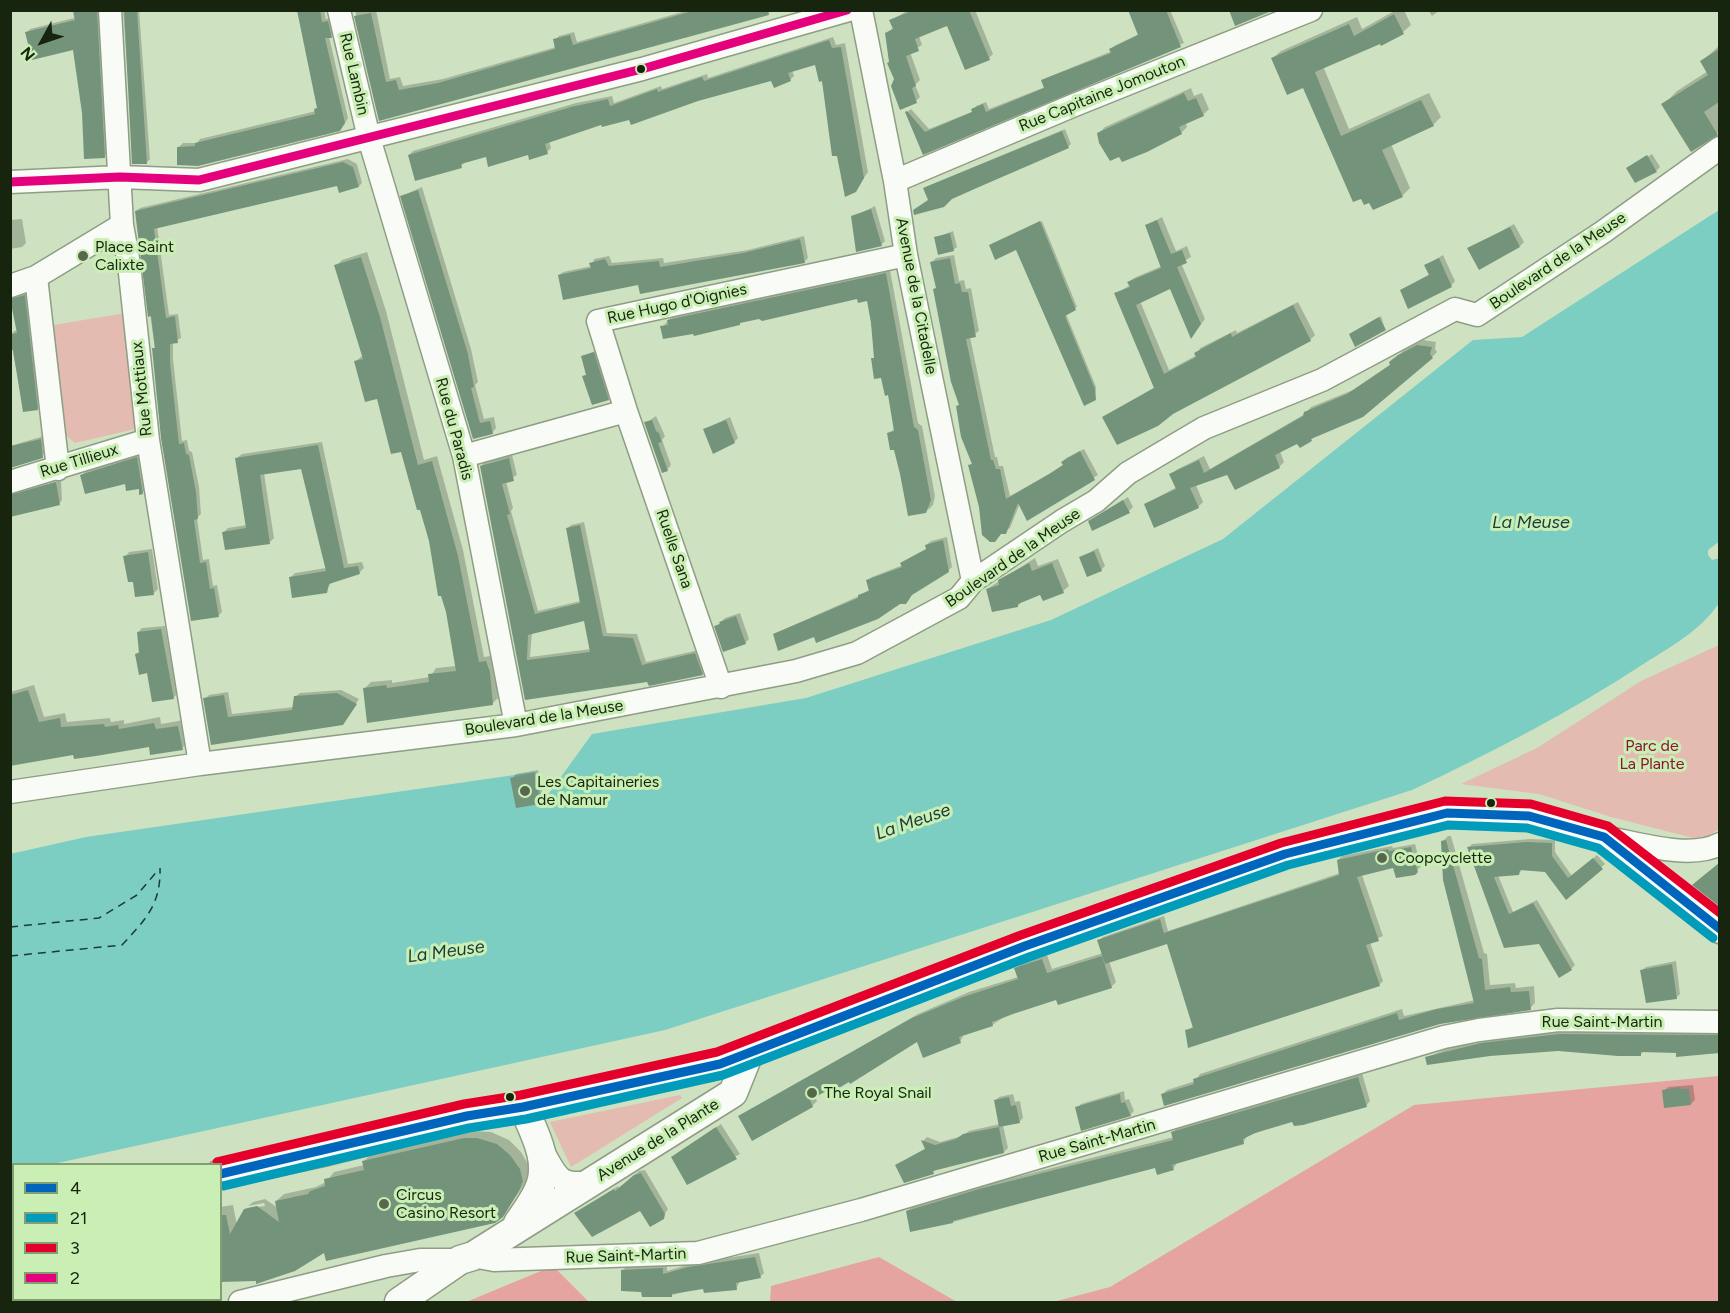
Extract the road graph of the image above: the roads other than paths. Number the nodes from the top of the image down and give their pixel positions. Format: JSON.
{"nodes":[{"id":1,"x":110,"y":10,"type":"edge"},
{"id":2,"x":339,"y":10,"type":"edge"},
{"id":3,"x":849,"y":10,"type":"edge"},
{"id":4,"x":861,"y":10,"type":"edge"},
{"id":5,"x":1311,"y":10,"type":"edge"},
{"id":6,"x":369,"y":138,"type":"junction"},
{"id":7,"x":1719,"y":148,"type":"edge"},
{"id":8,"x":120,"y":177,"type":"junction"},
{"id":9,"x":895,"y":181,"type":"junction"},
{"id":10,"x":10,"y":182,"type":"edge"},
{"id":11,"x":122,"y":225,"type":"junction"},
{"id":12,"x":906,"y":255,"type":"junction"},
{"id":13,"x":36,"y":277,"type":"junction"},
{"id":14,"x":10,"y":286,"type":"edge"},
{"id":15,"x":626,"y":411,"type":"junction"},
{"id":16,"x":148,"y":440,"type":"junction"},
{"id":17,"x":464,"y":456,"type":"junction"},
{"id":18,"x":58,"y":469,"type":"junction"},
{"id":19,"x":10,"y":482,"type":"edge"},
{"id":20,"x":973,"y":581,"type":"junction"},
{"id":21,"x":721,"y":687,"type":"junction"},
{"id":22,"x":516,"y":725,"type":"junction"},
{"id":23,"x":200,"y":764,"type":"junction"},
{"id":24,"x":12,"y":786,"type":"edge"},
{"id":25,"x":1604,"y":837,"type":"junction"},
{"id":26,"x":1719,"y":844,"type":"edge"},
{"id":27,"x":1719,"y":929,"type":"edge"},
{"id":28,"x":1719,"y":1022,"type":"edge"},
{"id":29,"x":749,"y":1053,"type":"junction"},
{"id":30,"x":720,"y":1064,"type":"junction"},
{"id":31,"x":523,"y":1107,"type":"junction"},
{"id":32,"x":712,"y":1107,"type":"junction"},
{"id":33,"x":542,"y":1150,"type":"junction"},
{"id":34,"x":222,"y":1174,"type":"edge"},
{"id":35,"x":588,"y":1182,"type":"junction"},
{"id":36,"x":515,"y":1229,"type":"junction"},
{"id":37,"x":467,"y":1258,"type":"junction"},
{"id":38,"x":240,"y":1302,"type":"edge"},
{"id":39,"x":399,"y":1302,"type":"edge"}],
"edges":[{"from":1,"to":8,"type":"street","name":"Rue Mottiaux"},
{"from":2,"to":6,"type":"street","name":"Rue Lambin"},
{"from":3,"to":6,"type":"street"},
{"from":4,"to":9,"type":"street","name":"Avenue de la Citadelle"},
{"from":5,"to":9,"type":"street","name":"Rue Capitaine Jomouton"},
{"from":6,"to":8,"type":"street"},
{"from":6,"to":17,"type":"street","name":"Rue du Paradis"},
{"from":7,"to":20,"type":"street","name":"Boulevard de la Meuse"},
{"from":8,"to":10,"type":"street"},
{"from":8,"to":11,"type":"street","name":"Rue Mottiaux"},
{"from":9,"to":12,"type":"street","name":"Avenue de la Citadelle"},
{"from":11,"to":13,"type":"street"},
{"from":11,"to":16,"type":"street","name":"Rue Mottiaux"},
{"from":12,"to":15,"type":"street","name":"Rue Hugo d'Oignies"},
{"from":12,"to":20,"type":"street","name":"Avenue de la Citadelle"},
{"from":13,"to":14,"type":"street"},
{"from":13,"to":18,"type":"street"},
{"from":15,"to":17,"type":"street"},
{"from":15,"to":21,"type":"street","name":"Ruelle Sana"},
{"from":16,"to":18,"type":"street","name":"Rue Tillieux"},
{"from":16,"to":23,"type":"street","name":"Rue Mottiaux"},
{"from":17,"to":22,"type":"street","name":"Rue du Paradis"},
{"from":18,"to":19,"type":"street","name":"Rue Tillieux"},
{"from":20,"to":21,"type":"street","name":"Boulevard de la Meuse"},
{"from":21,"to":22,"type":"street","name":"Boulevard de la Meuse"},
{"from":22,"to":23,"type":"street","name":"Boulevard de la Meuse"},
{"from":23,"to":24,"type":"street","name":"Boulevard de la Meuse"},
{"from":25,"to":26,"type":"street"},
{"from":25,"to":27,"type":"main road"},
{"from":25,"to":29,"type":"main road"},
{"from":28,"to":37,"type":"street","name":"Rue Saint-Martin"},
{"from":29,"to":30,"type":"main road"},
{"from":29,"to":32,"type":"main road","name":"Avenue de la Plante"},
{"from":30,"to":31,"type":"main road"},
{"from":30,"to":32,"type":"main road"},
{"from":31,"to":33,"type":"main road"},
{"from":31,"to":34,"type":"main road"},
{"from":32,"to":35,"type":"main road","name":"Avenue de la Plante"},
{"from":33,"to":35,"type":"street"},
{"from":33,"to":36,"type":"main road"},
{"from":35,"to":36,"type":"main road","name":"Avenue de la Plante"},
{"from":36,"to":37,"type":"main road","name":"Avenue de la Plante"},
{"from":37,"to":38,"type":"street"},
{"from":37,"to":39,"type":"main road","name":"Avenue de la Plante"}]}
